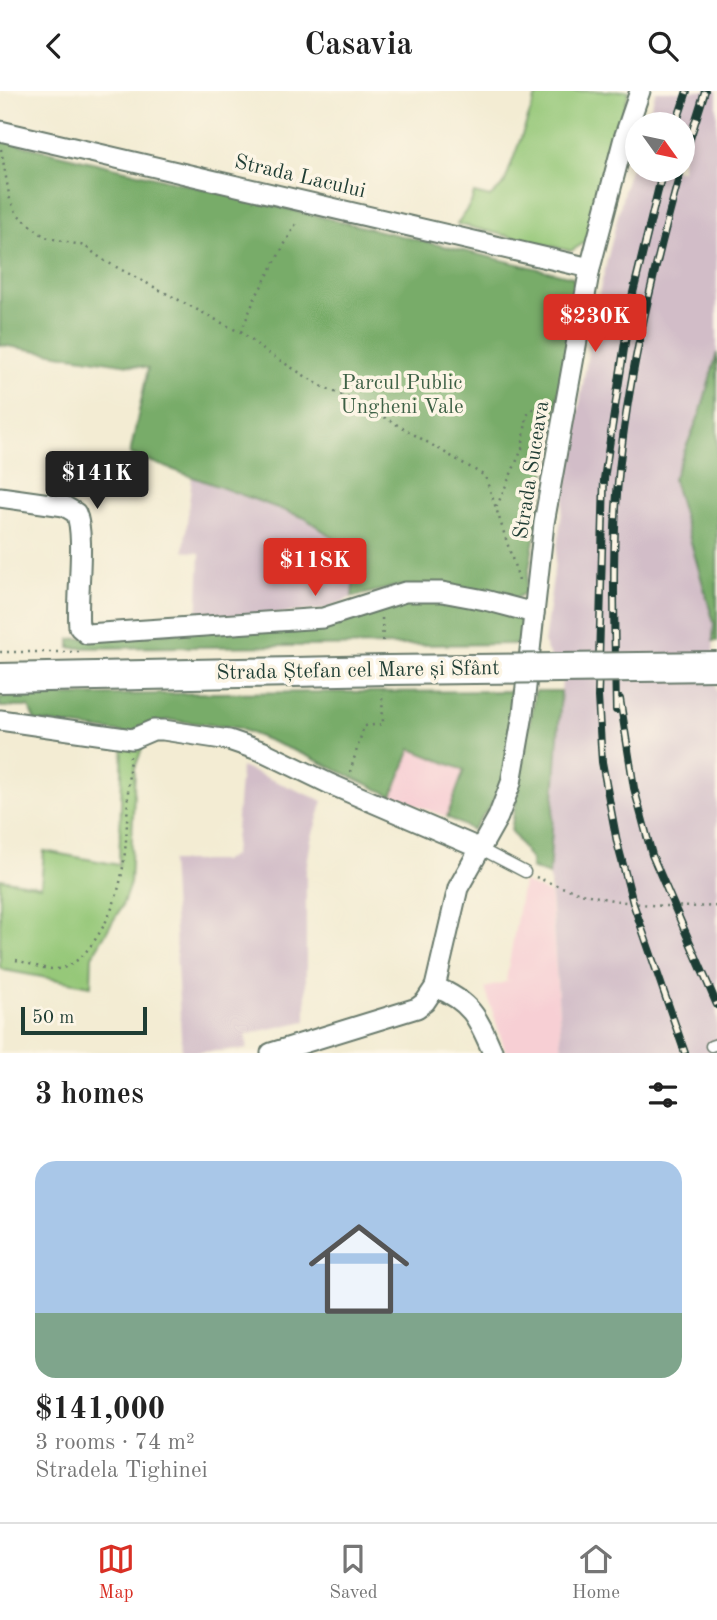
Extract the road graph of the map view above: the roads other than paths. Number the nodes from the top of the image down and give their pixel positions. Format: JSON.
{"nodes":[{"id":1,"x":640,"y":91,"type":"edge"},
{"id":2,"x":0,"y":131,"type":"edge"},
{"id":3,"x":590,"y":268,"type":"junction"},
{"id":4,"x":0,"y":497,"type":"edge"},
{"id":5,"x":525,"y":610,"type":"junction"},
{"id":6,"x":717,"y":666,"type":"edge"},
{"id":7,"x":0,"y":677,"type":"edge"},
{"id":8,"x":0,"y":720,"type":"edge"},
{"id":9,"x":481,"y":849,"type":"junction"},
{"id":10,"x":525,"y":872,"type":"dead end"},
{"id":11,"x":435,"y":987,"type":"junction"},
{"id":12,"x":271,"y":1053,"type":"edge"},
{"id":13,"x":493,"y":1053,"type":"edge"}],
"edges":[{"from":1,"to":3,"type":"street","name":"Strada Suceava"},
{"from":2,"to":3,"type":"street","name":"Strada Lacului"},
{"from":3,"to":5,"type":"street","name":"Strada Suceava"},
{"from":4,"to":5,"type":"street"},
{"from":5,"to":9,"type":"street","name":"Strada Suceava"},
{"from":6,"to":7,"type":"main road","name":"Strada Ștefan cel Mare și Sfânt","bridge":true},
{"from":8,"to":9,"type":"street"},
{"from":9,"to":10,"type":"lane"},
{"from":9,"to":11,"type":"street","name":"Strada Suceava"},
{"from":11,"to":12,"type":"street"},
{"from":11,"to":13,"type":"street"}]}
